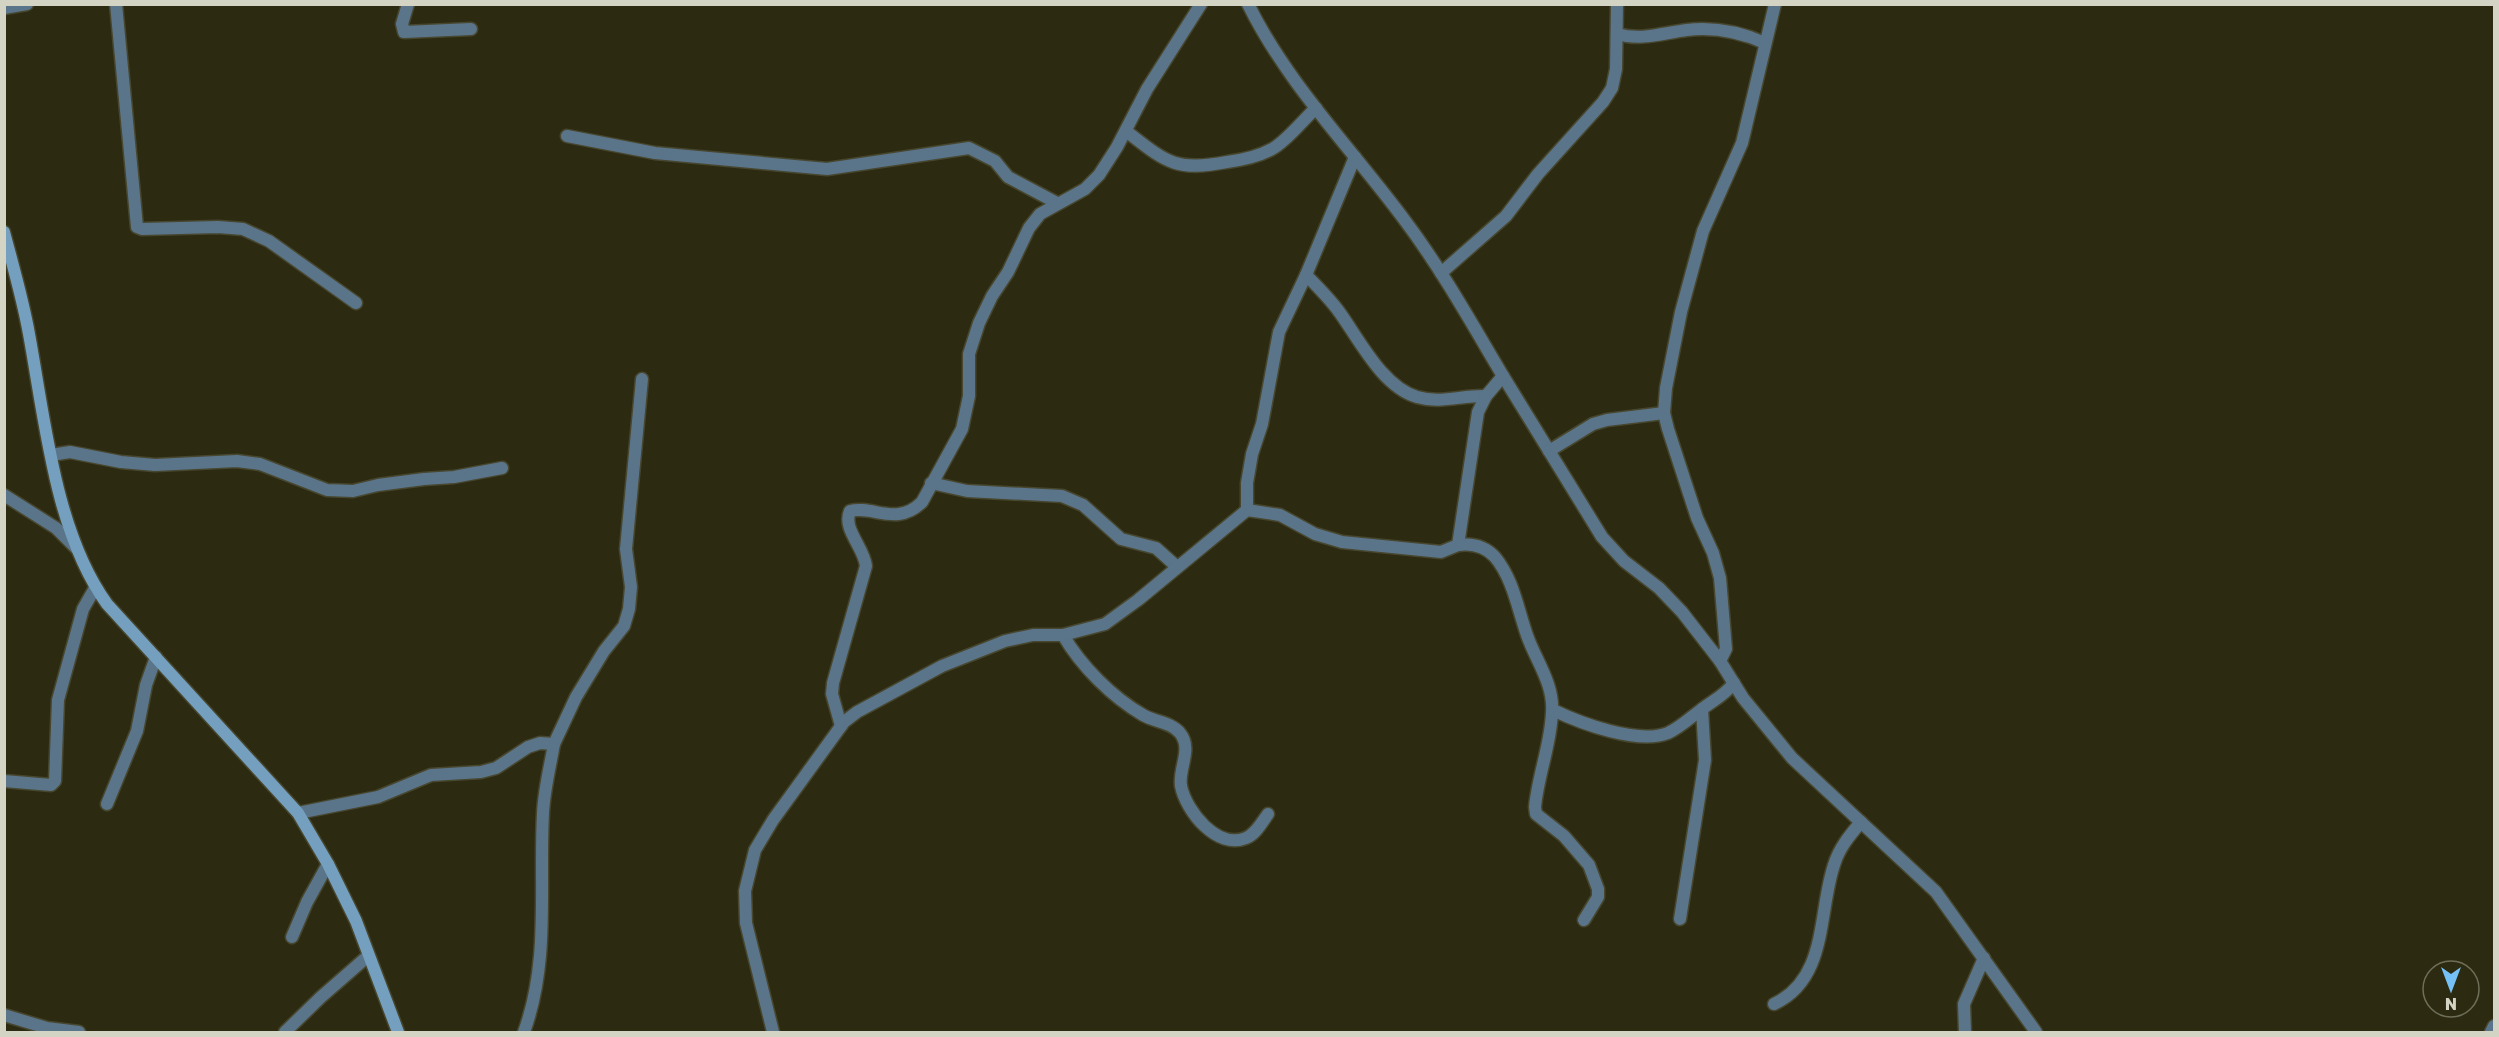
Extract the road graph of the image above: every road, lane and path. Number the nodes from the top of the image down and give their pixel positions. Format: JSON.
{"nodes":[{"id":1,"x":27,"y":4,"type":"edge"},
{"id":2,"x":116,"y":4,"type":"edge"},
{"id":3,"x":408,"y":4,"type":"edge"},
{"id":4,"x":1201,"y":4,"type":"edge"},
{"id":5,"x":1248,"y":4,"type":"edge"},
{"id":6,"x":1617,"y":4,"type":"edge"},
{"id":7,"x":1775,"y":4,"type":"edge"},
{"id":8,"x":4,"y":8,"type":"edge"},
{"id":9,"x":471,"y":29,"type":"dead end"},
{"id":10,"x":1617,"y":34,"type":"junction"},
{"id":11,"x":1765,"y":43,"type":"junction"},
{"id":12,"x":1316,"y":108,"type":"junction"},
{"id":13,"x":1126,"y":131,"type":"junction"},
{"id":14,"x":567,"y":136,"type":"dead end"},
{"id":15,"x":1355,"y":157,"type":"junction"},
{"id":16,"x":1057,"y":203,"type":"junction"},
{"id":17,"x":4,"y":232,"type":"edge"},
{"id":18,"x":1441,"y":273,"type":"junction"},
{"id":19,"x":1306,"y":275,"type":"junction"},
{"id":20,"x":356,"y":303,"type":"dead end"},
{"id":21,"x":1503,"y":375,"type":"junction"},
{"id":22,"x":642,"y":379,"type":"dead end"},
{"id":23,"x":1486,"y":396,"type":"junction"},
{"id":24,"x":1664,"y":413,"type":"junction"},
{"id":25,"x":1549,"y":451,"type":"junction"},
{"id":26,"x":51,"y":455,"type":"junction"},
{"id":27,"x":502,"y":468,"type":"dead end"},
{"id":28,"x":931,"y":483,"type":"junction"},
{"id":29,"x":6,"y":498,"type":"edge"},
{"id":30,"x":1247,"y":510,"type":"junction"},
{"id":31,"x":1458,"y":545,"type":"junction"},
{"id":32,"x":76,"y":548,"type":"junction"},
{"id":33,"x":1176,"y":566,"type":"junction"},
{"id":34,"x":95,"y":588,"type":"junction"},
{"id":35,"x":1063,"y":634,"type":"junction"},
{"id":36,"x":156,"y":657,"type":"junction"},
{"id":37,"x":1719,"y":661,"type":"junction"},
{"id":38,"x":1734,"y":683,"type":"junction"},
{"id":39,"x":1702,"y":709,"type":"junction"},
{"id":40,"x":1553,"y":710,"type":"junction"},
{"id":41,"x":841,"y":726,"type":"junction"},
{"id":42,"x":554,"y":744,"type":"junction"},
{"id":43,"x":4,"y":781,"type":"edge"},
{"id":44,"x":107,"y":804,"type":"dead end"},
{"id":45,"x":298,"y":813,"type":"junction"},
{"id":46,"x":1268,"y":814,"type":"dead end"},
{"id":47,"x":1861,"y":822,"type":"junction"},
{"id":48,"x":328,"y":864,"type":"junction"},
{"id":49,"x":1680,"y":919,"type":"dead end"},
{"id":50,"x":1584,"y":920,"type":"dead end"},
{"id":51,"x":292,"y":938,"type":"dead end"},
{"id":52,"x":368,"y":956,"type":"junction"},
{"id":53,"x":1984,"y":958,"type":"junction"},
{"id":54,"x":1774,"y":1004,"type":"dead end"},
{"id":55,"x":4,"y":1015,"type":"edge"},
{"id":56,"x":2494,"y":1026,"type":"edge"},
{"id":57,"x":41,"y":1030,"type":"edge"},
{"id":58,"x":79,"y":1032,"type":"edge"},
{"id":59,"x":285,"y":1032,"type":"edge"},
{"id":60,"x":398,"y":1032,"type":"edge"},
{"id":61,"x":524,"y":1032,"type":"edge"},
{"id":62,"x":773,"y":1032,"type":"edge"},
{"id":63,"x":1965,"y":1032,"type":"edge"},
{"id":64,"x":2036,"y":1032,"type":"edge"},
{"id":65,"x":2491,"y":1032,"type":"edge"}],
"edges":[{"from":1,"to":8,"type":"street"},
{"from":2,"to":20,"type":"street"},
{"from":3,"to":9,"type":"street"},
{"from":4,"to":13,"type":"street"},
{"from":5,"to":12,"type":"street"},
{"from":6,"to":10,"type":"street"},
{"from":7,"to":11,"type":"street"},
{"from":10,"to":11,"type":"street"},
{"from":10,"to":18,"type":"street"},
{"from":11,"to":24,"type":"street"},
{"from":12,"to":13,"type":"street"},
{"from":12,"to":15,"type":"street"},
{"from":13,"to":16,"type":"street"},
{"from":14,"to":16,"type":"street"},
{"from":15,"to":18,"type":"street"},
{"from":15,"to":19,"type":"street"},
{"from":16,"to":28,"type":"street"},
{"from":17,"to":26,"type":"main road"},
{"from":18,"to":21,"type":"street"},
{"from":19,"to":23,"type":"street"},
{"from":19,"to":30,"type":"street"},
{"from":21,"to":23,"type":"street"},
{"from":21,"to":25,"type":"street"},
{"from":22,"to":42,"type":"street"},
{"from":23,"to":31,"type":"street"},
{"from":24,"to":25,"type":"street"},
{"from":24,"to":37,"type":"street"},
{"from":25,"to":37,"type":"street"},
{"from":26,"to":27,"type":"street"},
{"from":26,"to":32,"type":"main road"},
{"from":28,"to":33,"type":"street"},
{"from":28,"to":41,"type":"street"},
{"from":29,"to":32,"type":"street"},
{"from":30,"to":31,"type":"street"},
{"from":30,"to":33,"type":"street"},
{"from":31,"to":40,"type":"street"},
{"from":32,"to":34,"type":"main road"},
{"from":33,"to":35,"type":"street"},
{"from":34,"to":36,"type":"main road"},
{"from":34,"to":43,"type":"street"},
{"from":35,"to":41,"type":"street"},
{"from":35,"to":46,"type":"street"},
{"from":36,"to":44,"type":"street"},
{"from":36,"to":45,"type":"main road"},
{"from":37,"to":38,"type":"street"},
{"from":38,"to":39,"type":"street"},
{"from":38,"to":47,"type":"street"},
{"from":39,"to":40,"type":"street"},
{"from":39,"to":49,"type":"street"},
{"from":40,"to":50,"type":"street"},
{"from":41,"to":62,"type":"street"},
{"from":42,"to":45,"type":"street"},
{"from":42,"to":61,"type":"street"},
{"from":45,"to":48,"type":"main road"},
{"from":47,"to":53,"type":"street"},
{"from":47,"to":54,"type":"street"},
{"from":48,"to":51,"type":"street"},
{"from":48,"to":52,"type":"main road"},
{"from":52,"to":59,"type":"street"},
{"from":52,"to":60,"type":"main road"},
{"from":53,"to":63,"type":"street"},
{"from":53,"to":64,"type":"street"},
{"from":55,"to":57,"type":"street"},
{"from":56,"to":65,"type":"street"},
{"from":57,"to":58,"type":"street"}]}
